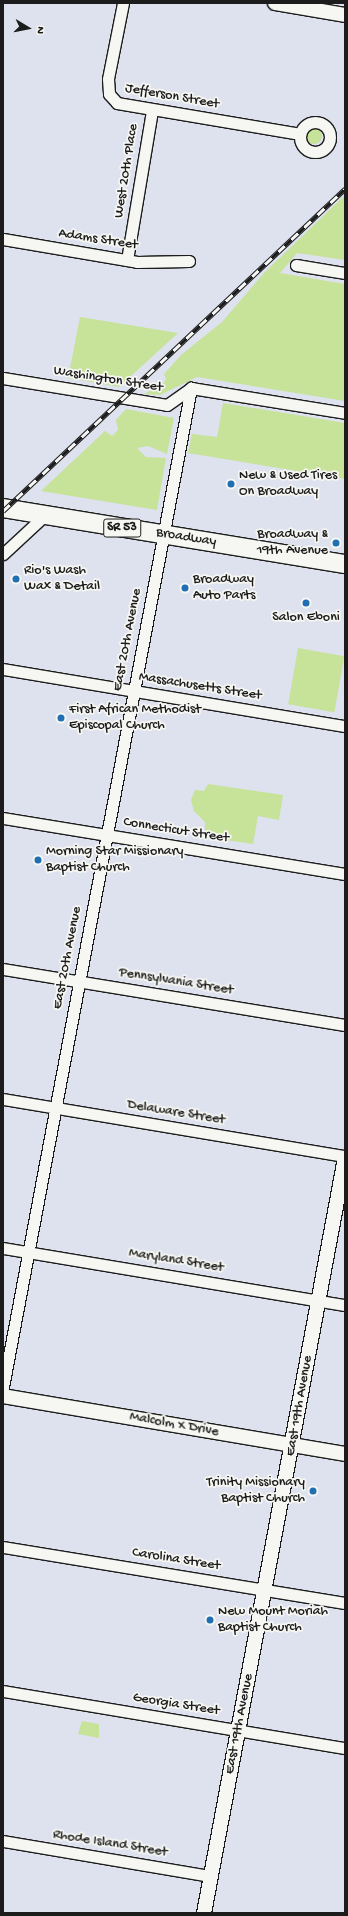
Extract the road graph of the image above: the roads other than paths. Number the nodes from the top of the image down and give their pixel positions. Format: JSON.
{"nodes":[{"id":1,"x":123,"y":3,"type":"edge"},
{"id":2,"x":275,"y":3,"type":"edge"},
{"id":3,"x":345,"y":14,"type":"edge"},
{"id":4,"x":152,"y":111,"type":"junction"},
{"id":5,"x":300,"y":134,"type":"dead end"},
{"id":6,"x":3,"y":239,"type":"edge"},
{"id":7,"x":127,"y":260,"type":"junction"},
{"id":8,"x":188,"y":261,"type":"dead end"},
{"id":9,"x":296,"y":265,"type":"dead end"},
{"id":10,"x":345,"y":273,"type":"edge"},
{"id":11,"x":3,"y":378,"type":"edge"},
{"id":12,"x":191,"y":388,"type":"junction"},
{"id":13,"x":345,"y":413,"type":"edge"},
{"id":14,"x":3,"y":508,"type":"edge"},
{"id":15,"x":45,"y":515,"type":"junction"},
{"id":16,"x":164,"y":535,"type":"junction"},
{"id":17,"x":3,"y":554,"type":"edge"},
{"id":18,"x":345,"y":564,"type":"edge"},
{"id":19,"x":3,"y":669,"type":"edge"},
{"id":20,"x":134,"y":691,"type":"junction"},
{"id":21,"x":345,"y":726,"type":"edge"},
{"id":22,"x":3,"y":818,"type":"edge"},
{"id":23,"x":107,"y":835,"type":"junction"},
{"id":24,"x":345,"y":874,"type":"edge"},
{"id":25,"x":3,"y":969,"type":"edge"},
{"id":26,"x":79,"y":982,"type":"junction"},
{"id":27,"x":345,"y":1025,"type":"edge"},
{"id":28,"x":3,"y":1099,"type":"edge"},
{"id":29,"x":55,"y":1108,"type":"junction"},
{"id":30,"x":345,"y":1157,"type":"edge"},
{"id":31,"x":3,"y":1248,"type":"edge"},
{"id":32,"x":28,"y":1252,"type":"junction"},
{"id":33,"x":319,"y":1300,"type":"junction"},
{"id":34,"x":345,"y":1304,"type":"edge"},
{"id":35,"x":3,"y":1387,"type":"edge"},
{"id":36,"x":3,"y":1396,"type":"edge"},
{"id":37,"x":292,"y":1446,"type":"junction"},
{"id":38,"x":345,"y":1454,"type":"edge"},
{"id":39,"x":3,"y":1547,"type":"edge"},
{"id":40,"x":265,"y":1589,"type":"junction"},
{"id":41,"x":345,"y":1603,"type":"edge"},
{"id":42,"x":3,"y":1691,"type":"edge"},
{"id":43,"x":239,"y":1730,"type":"junction"},
{"id":44,"x":345,"y":1748,"type":"edge"},
{"id":45,"x":3,"y":1842,"type":"edge"},
{"id":46,"x":211,"y":1876,"type":"junction"},
{"id":47,"x":204,"y":1913,"type":"edge"}],
"edges":[{"from":1,"to":4,"type":"street","name":"Jefferson Street"},
{"from":2,"to":3,"type":"street"},
{"from":4,"to":5,"type":"street","name":"Jefferson Street"},
{"from":4,"to":7,"type":"street","name":"West 20th Place"},
{"from":6,"to":7,"type":"street","name":"Adams Street"},
{"from":7,"to":8,"type":"street","name":"Adams Street"},
{"from":9,"to":10,"type":"street"},
{"from":11,"to":12,"type":"street","name":"Washington Street"},
{"from":12,"to":13,"type":"street"},
{"from":12,"to":16,"type":"street","name":"East 20th Avenue"},
{"from":14,"to":15,"type":"main road","name":"Broadway","number":"SR 53"},
{"from":15,"to":16,"type":"main road","name":"Broadway","number":"SR 53"},
{"from":15,"to":17,"type":"street"},
{"from":16,"to":18,"type":"main road","name":"Broadway","number":"SR 53"},
{"from":16,"to":20,"type":"street","name":"East 20th Avenue"},
{"from":19,"to":20,"type":"street","name":"Massachusetts Street"},
{"from":20,"to":21,"type":"street","name":"Massachusetts Street"},
{"from":20,"to":23,"type":"street","name":"East 20th Avenue"},
{"from":22,"to":23,"type":"street","name":"Connecticut Street"},
{"from":23,"to":24,"type":"street","name":"Connecticut Street"},
{"from":23,"to":26,"type":"street","name":"East 20th Avenue"},
{"from":25,"to":26,"type":"street","name":"Pennsylvania Street"},
{"from":26,"to":27,"type":"street","name":"Pennsylvania Street"},
{"from":26,"to":29,"type":"street","name":"East 20th Avenue"},
{"from":28,"to":29,"type":"street","name":"Delaware Street"},
{"from":29,"to":30,"type":"street","name":"Delaware Street"},
{"from":29,"to":32,"type":"street","name":"East 20th Avenue"},
{"from":30,"to":33,"type":"street","name":"East 19th Avenue"},
{"from":31,"to":32,"type":"street","name":"Maryland Street"},
{"from":32,"to":33,"type":"street","name":"Maryland Street"},
{"from":32,"to":35,"type":"street","name":"East 20th Avenue"},
{"from":33,"to":34,"type":"street","name":"Maryland Street"},
{"from":33,"to":37,"type":"street","name":"East 19th Avenue"},
{"from":36,"to":37,"type":"street","name":"Malcolm X Drive"},
{"from":37,"to":38,"type":"street","name":"Malcolm X Drive"},
{"from":37,"to":40,"type":"street","name":"East 19th Avenue"},
{"from":39,"to":40,"type":"street","name":"Carolina Street"},
{"from":40,"to":41,"type":"street","name":"Carolina Street"},
{"from":40,"to":43,"type":"street","name":"East 19th Avenue"},
{"from":42,"to":43,"type":"street","name":"Georgia Street"},
{"from":43,"to":44,"type":"street","name":"Georgia Street"},
{"from":43,"to":46,"type":"street","name":"East 19th Avenue"},
{"from":45,"to":46,"type":"street","name":"Rhode Island Street"},
{"from":46,"to":47,"type":"street","name":"East 19th Avenue"}]}
